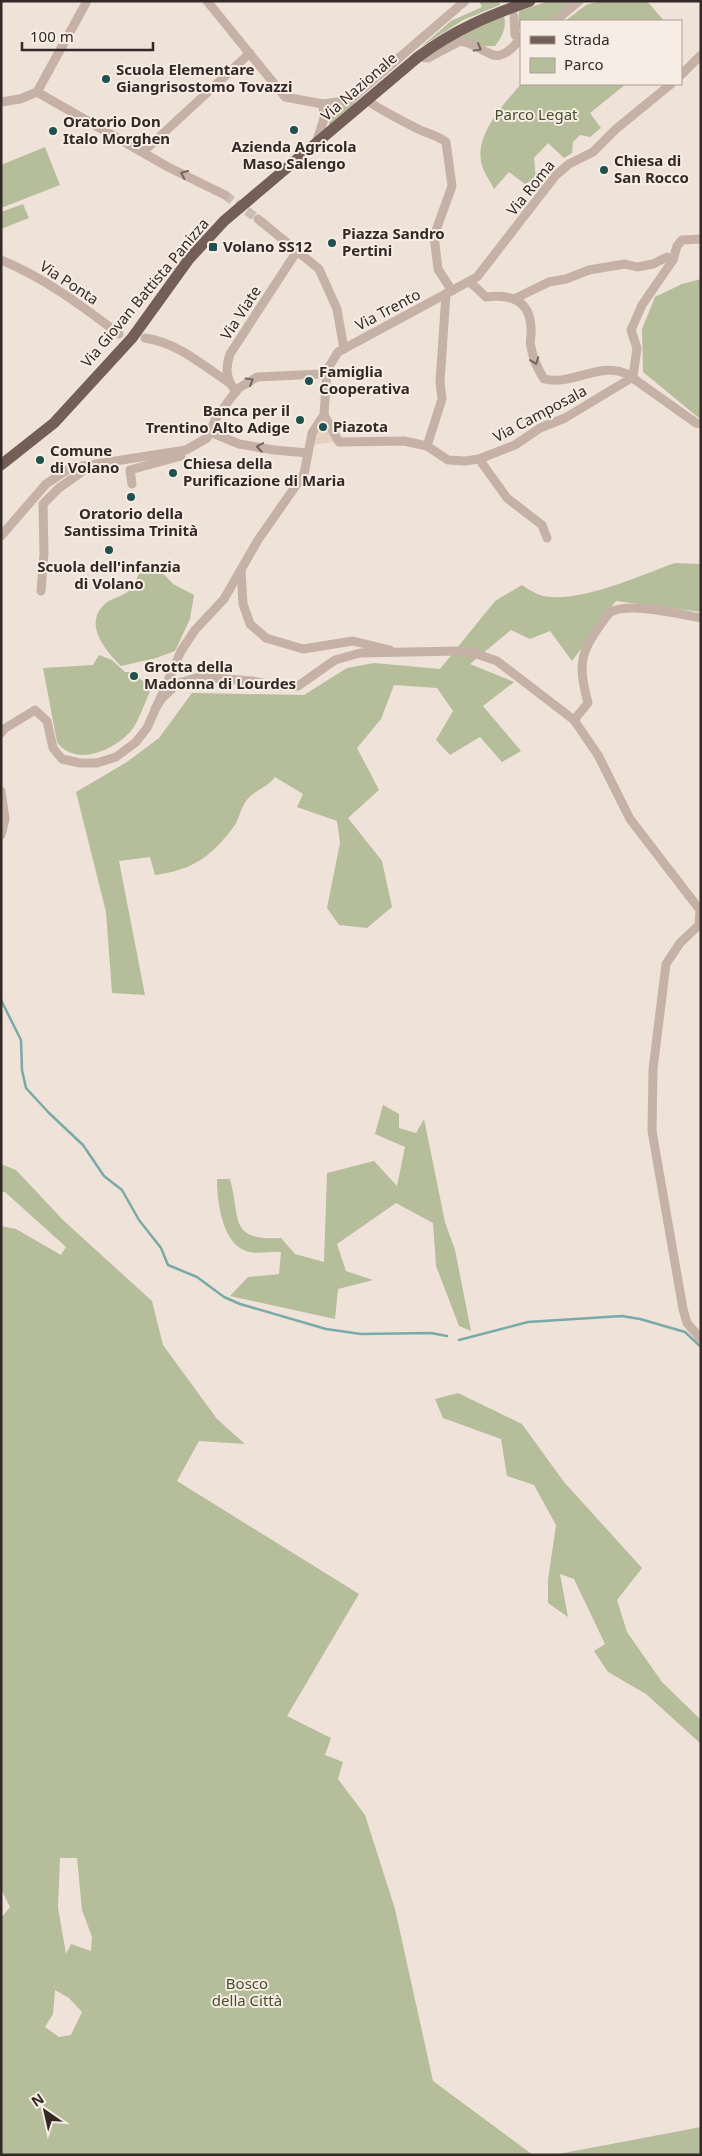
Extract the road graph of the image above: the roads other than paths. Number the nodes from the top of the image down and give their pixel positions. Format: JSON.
{"nodes":[{"id":1,"x":87,"y":1,"type":"edge"},
{"id":2,"x":207,"y":1,"type":"edge"},
{"id":3,"x":464,"y":1,"type":"edge"},
{"id":4,"x":530,"y":1,"type":"edge"},
{"id":5,"x":579,"y":1,"type":"edge"},
{"id":6,"x":514,"y":16,"type":"dead end"},
{"id":7,"x":556,"y":20,"type":"edge"},
{"id":8,"x":520,"y":38,"type":"edge"},
{"id":9,"x":520,"y":40,"type":"edge"},
{"id":10,"x":250,"y":53,"type":"junction"},
{"id":11,"x":701,"y":55,"type":"edge"},
{"id":12,"x":418,"y":57,"type":"junction"},
{"id":13,"x":682,"y":74,"type":"edge"},
{"id":14,"x":670,"y":85,"type":"edge"},
{"id":15,"x":37,"y":92,"type":"junction"},
{"id":16,"x":366,"y":100,"type":"junction"},
{"id":17,"x":1,"y":102,"type":"edge"},
{"id":18,"x":323,"y":104,"type":"junction"},
{"id":19,"x":315,"y":144,"type":"junction"},
{"id":20,"x":143,"y":152,"type":"junction"},
{"id":21,"x":225,"y":195,"type":"tunnel mouth"},
{"id":22,"x":258,"y":219,"type":"tunnel mouth"},
{"id":23,"x":224,"y":222,"type":"joint"},
{"id":24,"x":701,"y":239,"type":"edge"},
{"id":25,"x":297,"y":251,"type":"junction"},
{"id":26,"x":1,"y":260,"type":"edge"},
{"id":27,"x":673,"y":260,"type":"junction"},
{"id":28,"x":470,"y":282,"type":"junction"},
{"id":29,"x":449,"y":292,"type":"junction"},
{"id":30,"x":516,"y":298,"type":"junction"},
{"id":31,"x":119,"y":334,"type":"dead end"},
{"id":32,"x":145,"y":338,"type":"dead end"},
{"id":33,"x":344,"y":349,"type":"junction"},
{"id":34,"x":327,"y":370,"type":"junction"},
{"id":35,"x":633,"y":377,"type":"junction"},
{"id":36,"x":228,"y":382,"type":"junction"},
{"id":37,"x":236,"y":392,"type":"junction"},
{"id":38,"x":324,"y":415,"type":"junction"},
{"id":39,"x":698,"y":424,"type":"edge"},
{"id":40,"x":210,"y":432,"type":"junction"},
{"id":41,"x":427,"y":446,"type":"junction"},
{"id":42,"x":198,"y":450,"type":"dead end"},
{"id":43,"x":308,"y":453,"type":"junction"},
{"id":44,"x":479,"y":459,"type":"junction"},
{"id":45,"x":1,"y":465,"type":"edge"},
{"id":46,"x":90,"y":466,"type":"junction"},
{"id":47,"x":132,"y":484,"type":"dead end"},
{"id":48,"x":1,"y":536,"type":"edge"},
{"id":49,"x":546,"y":538,"type":"dead end"},
{"id":50,"x":241,"y":570,"type":"junction"},
{"id":51,"x":41,"y":591,"type":"dead end"},
{"id":52,"x":701,"y":618,"type":"edge"},
{"id":53,"x":396,"y":654,"type":"junction"},
{"id":54,"x":155,"y":709,"type":"junction"},
{"id":55,"x":574,"y":720,"type":"junction"},
{"id":56,"x":1,"y":733,"type":"edge"},
{"id":57,"x":1,"y":791,"type":"edge"},
{"id":58,"x":1,"y":835,"type":"edge"},
{"id":59,"x":701,"y":1339,"type":"edge"}],
"edges":[{"from":1,"to":15,"type":"street"},
{"from":2,"to":10,"type":"street"},
{"from":3,"to":18,"type":"street"},
{"from":4,"to":12,"type":"main road","name":"Via Nazionale"},
{"from":5,"to":7,"type":"street"},
{"from":6,"to":8,"type":"street"},
{"from":12,"to":9,"type":"street","one_way":true},
{"from":10,"to":18,"type":"street"},
{"from":10,"to":20,"type":"street"},
{"from":11,"to":13,"type":"street"},
{"from":12,"to":16,"type":"main road","name":"Via Nazionale"},
{"from":14,"to":28,"type":"street","name":"Via Roma"},
{"from":15,"to":17,"type":"street"},
{"from":15,"to":20,"type":"street"},
{"from":16,"to":19,"type":"main road","name":"Via Nazionale"},
{"from":16,"to":29,"type":"street"},
{"from":18,"to":19,"type":"street"},
{"from":19,"to":23,"type":"main road","name":"Via Nazionale"},
{"from":21,"to":20,"type":"street","one_way":true},
{"from":22,"to":25,"type":"street"},
{"from":23,"to":45,"type":"main road","name":"Via Giovan Battista Panizza"},
{"from":24,"to":27,"type":"street"},
{"from":25,"to":33,"type":"street"},
{"from":25,"to":36,"type":"street","name":"Via Viate"},
{"from":26,"to":31,"type":"street","name":"Via Ponta"},
{"from":27,"to":30,"type":"street"},
{"from":27,"to":35,"type":"street"},
{"from":28,"to":29,"type":"street","name":"Via Trento"},
{"from":28,"to":30,"type":"street"},
{"from":29,"to":33,"type":"street","name":"Via Trento"},
{"from":29,"to":41,"type":"street"},
{"from":30,"to":35,"type":"street","one_way":true},
{"from":32,"to":36,"type":"street"},
{"from":33,"to":34,"type":"street","name":"Via Trento"},
{"from":37,"to":34,"type":"street","one_way":true},
{"from":34,"to":38,"type":"street"},
{"from":35,"to":39,"type":"street"},
{"from":35,"to":44,"type":"street","name":"Via Camposala"},
{"from":36,"to":37,"type":"street"},
{"from":37,"to":40,"type":"street"},
{"from":38,"to":41,"type":"street","name":"Via Camposala"},
{"from":38,"to":43,"type":"street"},
{"from":43,"to":40,"type":"street","one_way":true},
{"from":40,"to":46,"type":"street"},
{"from":41,"to":44,"type":"street","name":"Via Camposala"},
{"from":42,"to":47,"type":"street"},
{"from":43,"to":50,"type":"street"},
{"from":44,"to":49,"type":"street"},
{"from":46,"to":48,"type":"street"},
{"from":46,"to":51,"type":"street"},
{"from":50,"to":53,"type":"street"},
{"from":50,"to":54,"type":"street"},
{"from":52,"to":55,"type":"street"},
{"from":53,"to":54,"type":"street"},
{"from":53,"to":55,"type":"street"},
{"from":54,"to":56,"type":"street"},
{"from":55,"to":59,"type":"street"},
{"from":57,"to":58,"type":"street"}]}
